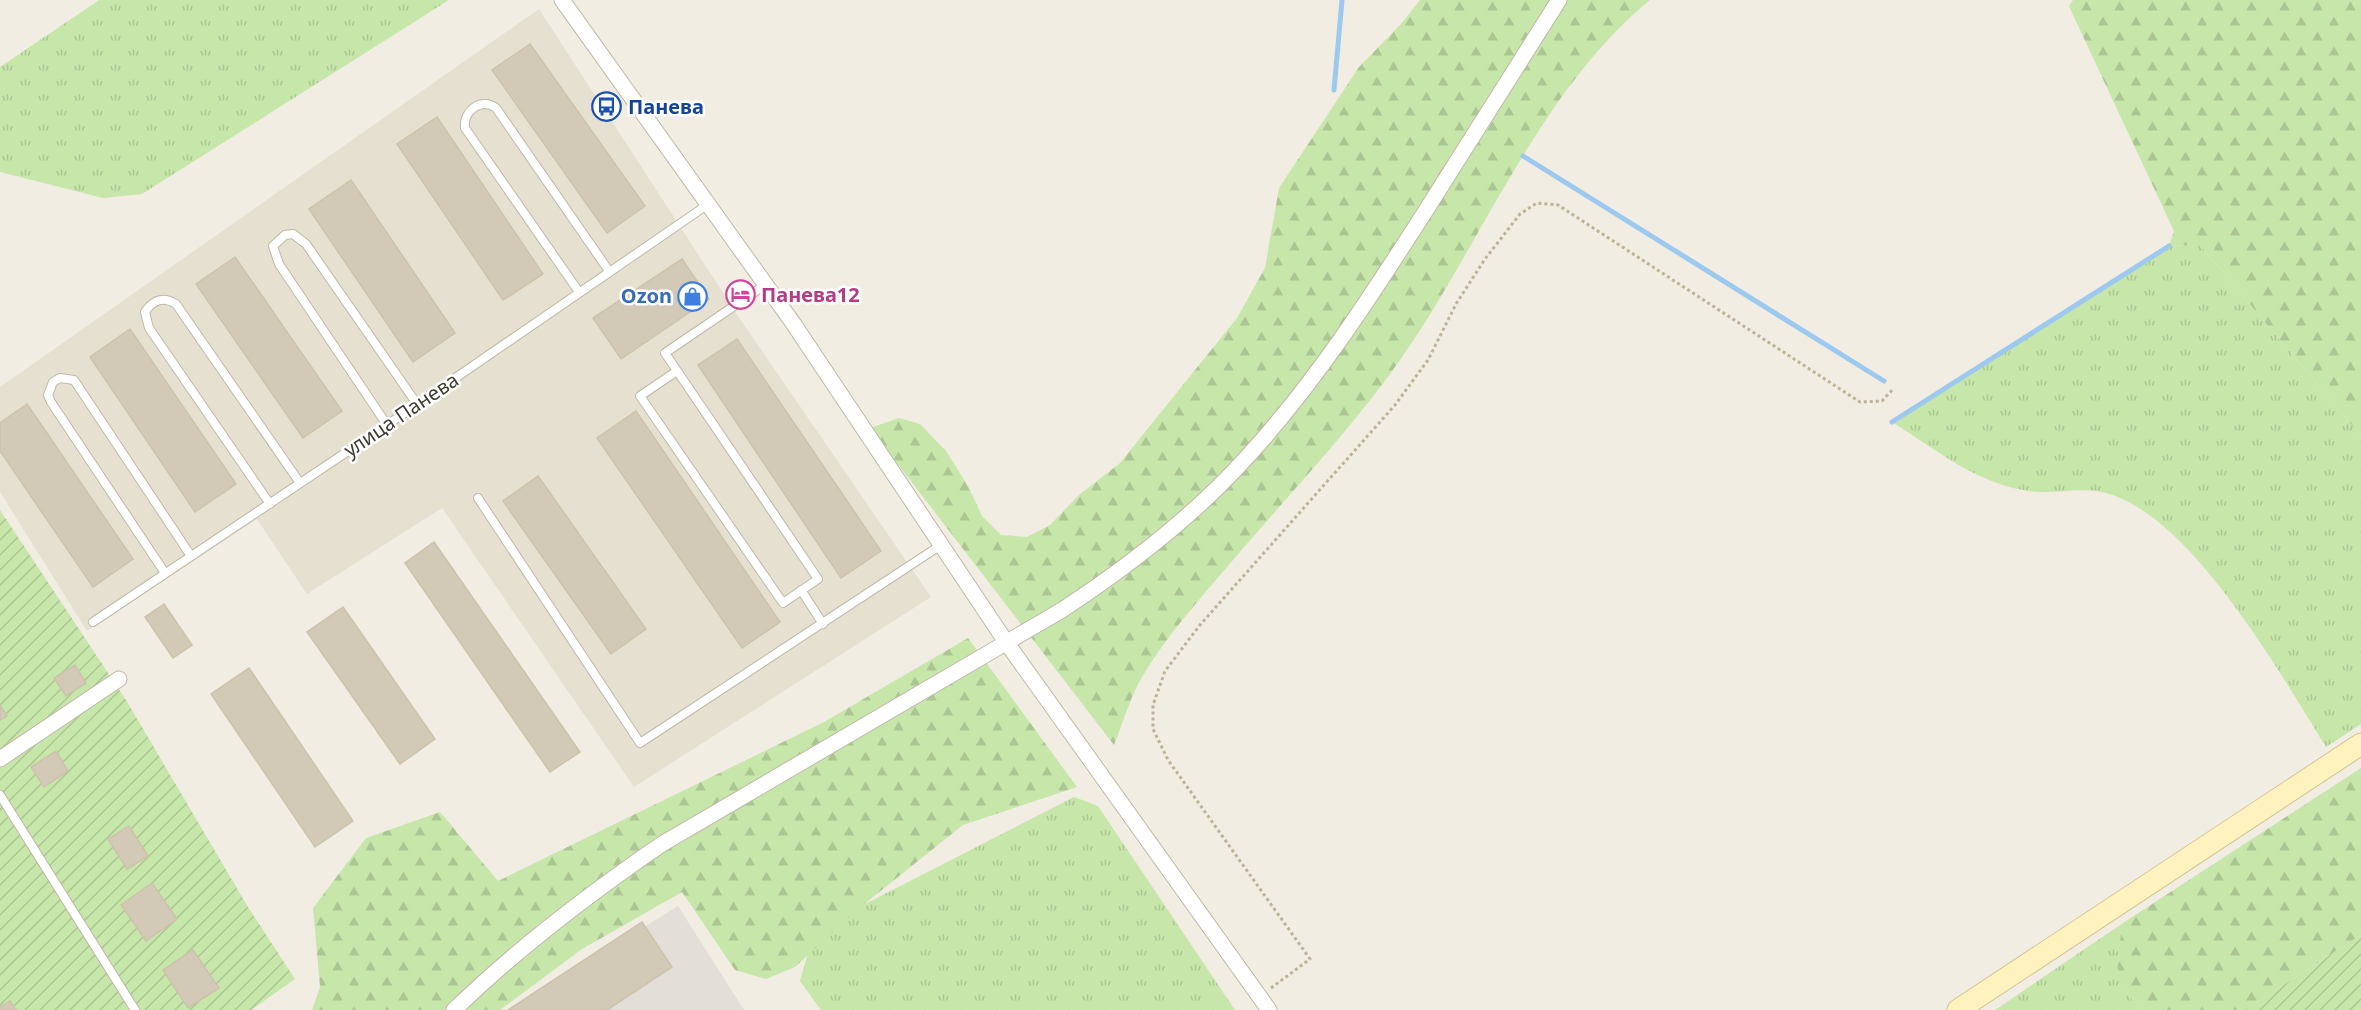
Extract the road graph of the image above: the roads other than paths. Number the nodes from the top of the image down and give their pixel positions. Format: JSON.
{"nodes":[{"id":1,"x":562,"y":0,"type":"edge"},
{"id":2,"x":1560,"y":0,"type":"edge"},
{"id":3,"x":707,"y":205,"type":"junction"},
{"id":4,"x":609,"y":271,"type":"junction"},
{"id":5,"x":765,"y":285,"type":"junction"},
{"id":6,"x":579,"y":292,"type":"junction"},
{"id":7,"x":676,"y":371,"type":"junction"},
{"id":8,"x":417,"y":404,"type":"junction"},
{"id":9,"x":387,"y":425,"type":"junction"},
{"id":10,"x":300,"y":483,"type":"junction"},
{"id":11,"x":478,"y":498,"type":"dead end"},
{"id":12,"x":270,"y":504,"type":"junction"},
{"id":13,"x":941,"y":545,"type":"junction"},
{"id":14,"x":191,"y":556,"type":"junction"},
{"id":15,"x":165,"y":573,"type":"junction"},
{"id":16,"x":801,"y":590,"type":"junction"},
{"id":17,"x":93,"y":622,"type":"dead end"},
{"id":18,"x":823,"y":624,"type":"junction"},
{"id":19,"x":1006,"y":642,"type":"junction"},
{"id":20,"x":119,"y":679,"type":"dead end"},
{"id":21,"x":2361,"y":744,"type":"edge"},
{"id":22,"x":0,"y":759,"type":"edge"},
{"id":23,"x":0,"y":795,"type":"edge"},
{"id":24,"x":135,"y":1010,"type":"edge"},
{"id":25,"x":454,"y":1010,"type":"edge"},
{"id":26,"x":1269,"y":1010,"type":"edge"},
{"id":27,"x":1958,"y":1010,"type":"edge"}],
"edges":[{"from":1,"to":3,"type":"street"},
{"from":2,"to":19,"type":"street"},
{"from":3,"to":4,"type":"lane","name":"улица Панева"},
{"from":3,"to":5,"type":"street"},
{"from":4,"to":6,"type":"lane","name":"улица Панева"},
{"from":4,"to":6,"type":"lane"},
{"from":5,"to":7,"type":"lane"},
{"from":5,"to":13,"type":"street"},
{"from":6,"to":8,"type":"lane","name":"улица Панева"},
{"from":7,"to":16,"type":"lane"},
{"from":7,"to":16,"type":"lane"},
{"from":8,"to":9,"type":"lane","name":"улица Панева"},
{"from":8,"to":9,"type":"lane"},
{"from":9,"to":10,"type":"lane","name":"улица Панева"},
{"from":10,"to":12,"type":"lane","name":"улица Панева"},
{"from":10,"to":12,"type":"lane"},
{"from":11,"to":18,"type":"lane"},
{"from":12,"to":14,"type":"lane","name":"улица Панева"},
{"from":13,"to":18,"type":"lane"},
{"from":13,"to":19,"type":"street"},
{"from":14,"to":15,"type":"lane","name":"улица Панева"},
{"from":14,"to":15,"type":"lane"},
{"from":15,"to":17,"type":"lane","name":"улица Панева"},
{"from":16,"to":18,"type":"lane"},
{"from":19,"to":25,"type":"street"},
{"from":19,"to":26,"type":"street"},
{"from":20,"to":22,"type":"street"},
{"from":21,"to":27,"type":"main road"},
{"from":23,"to":24,"type":"lane"}]}
